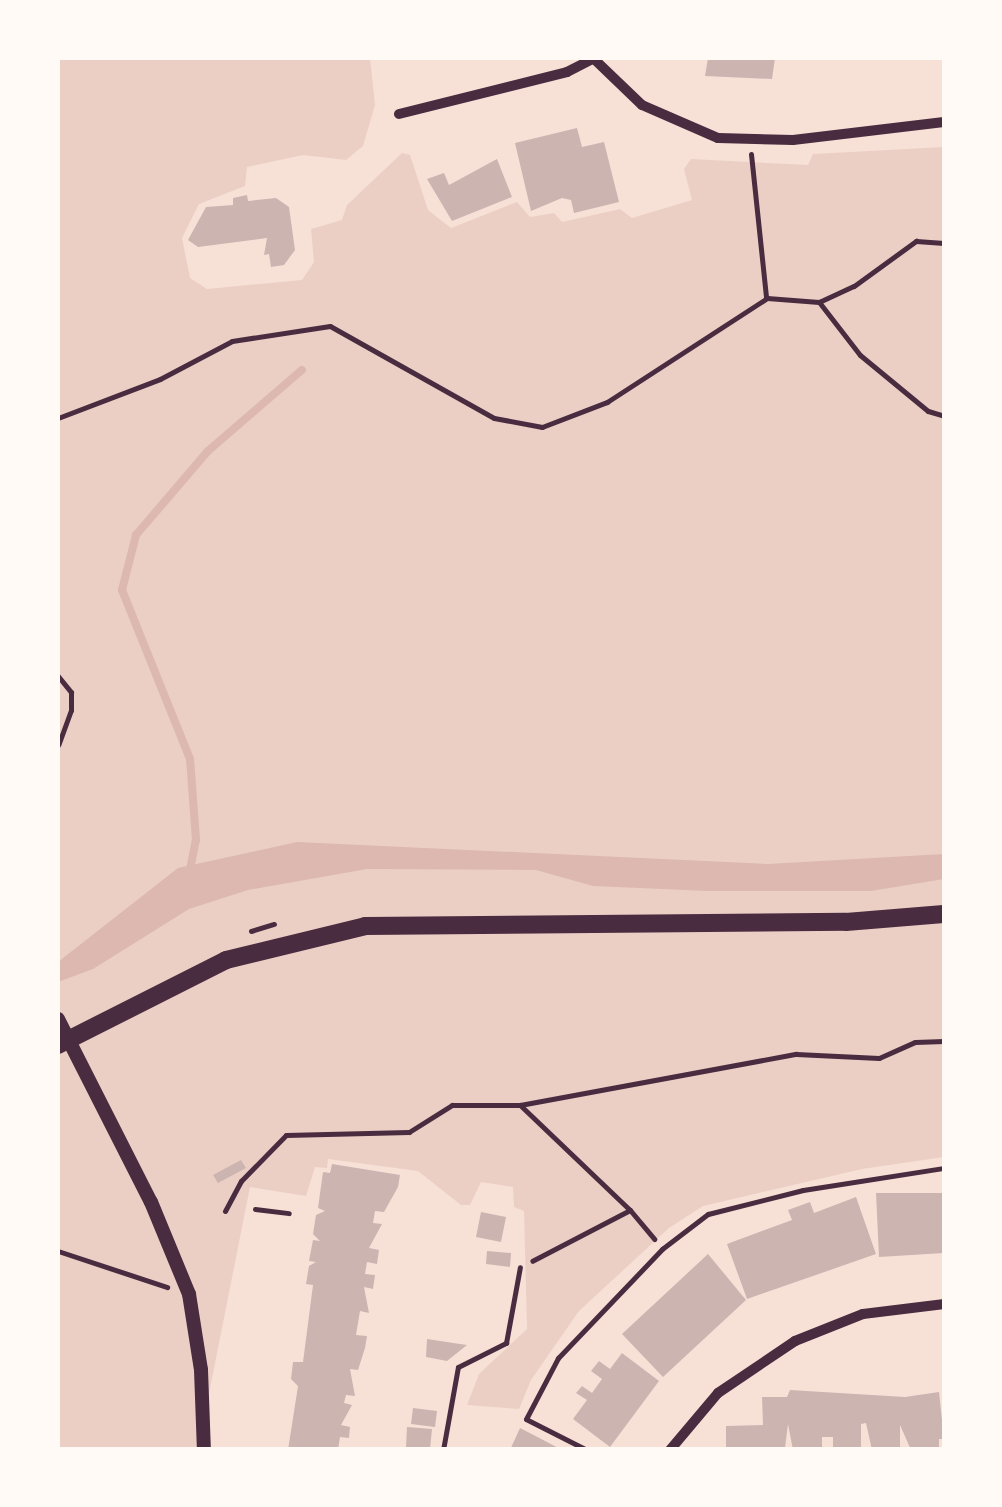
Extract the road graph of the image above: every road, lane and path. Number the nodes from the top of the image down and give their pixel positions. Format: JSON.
{"nodes":[{"id":1,"x":594,"y":58,"type":"edge"},
{"id":2,"x":399,"y":114,"type":"dead end"},
{"id":3,"x":944,"y":122,"type":"edge"},
{"id":4,"x":749,"y":141,"type":"junction"},
{"id":5,"x":944,"y":243,"type":"edge"},
{"id":6,"x":766,"y":298,"type":"junction"},
{"id":7,"x":819,"y":302,"type":"junction"},
{"id":8,"x":944,"y":416,"type":"edge"},
{"id":9,"x":58,"y":418,"type":"edge"},
{"id":10,"x":58,"y":676,"type":"edge"},
{"id":11,"x":58,"y":745,"type":"edge"},
{"id":12,"x":944,"y":914,"type":"edge"},
{"id":13,"x":58,"y":1019,"type":"edge"},
{"id":14,"x":944,"y":1041,"type":"edge"},
{"id":15,"x":58,"y":1045,"type":"edge"},
{"id":16,"x":520,"y":1105,"type":"junction"},
{"id":17,"x":944,"y":1168,"type":"edge"},
{"id":18,"x":255,"y":1210,"type":"dead end"},
{"id":19,"x":630,"y":1210,"type":"junction"},
{"id":20,"x":225,"y":1211,"type":"dead end"},
{"id":21,"x":289,"y":1213,"type":"dead end"},
{"id":22,"x":662,"y":1248,"type":"junction"},
{"id":23,"x":58,"y":1250,"type":"edge"},
{"id":24,"x":520,"y":1267,"type":"joint"},
{"id":25,"x":189,"y":1294,"type":"junction"},
{"id":26,"x":944,"y":1304,"type":"edge"},
{"id":27,"x":204,"y":1450,"type":"edge"},
{"id":28,"x":443,"y":1450,"type":"edge"},
{"id":29,"x":587,"y":1450,"type":"edge"},
{"id":30,"x":670,"y":1450,"type":"edge"}],
"edges":[{"from":1,"to":2,"type":"street"},
{"from":1,"to":4,"type":"street"},
{"from":3,"to":4,"type":"street"},
{"from":4,"to":6,"type":"path"},
{"from":5,"to":7,"type":"path"},
{"from":6,"to":7,"type":"path"},
{"from":6,"to":9,"type":"path"},
{"from":7,"to":8,"type":"path"},
{"from":10,"to":11,"type":"path"},
{"from":12,"to":15,"type":"main road"},
{"from":13,"to":25,"type":"street"},
{"from":14,"to":16,"type":"path"},
{"from":16,"to":19,"type":"path"},
{"from":16,"to":20,"type":"path"},
{"from":17,"to":22,"type":"lane"},
{"from":18,"to":21,"type":"path"},
{"from":19,"to":22,"type":"path"},
{"from":19,"to":24,"type":"path"},
{"from":22,"to":29,"type":"lane"},
{"from":23,"to":25,"type":"path"},
{"from":24,"to":28,"type":"lane"},
{"from":25,"to":27,"type":"street"},
{"from":26,"to":30,"type":"street"}]}
